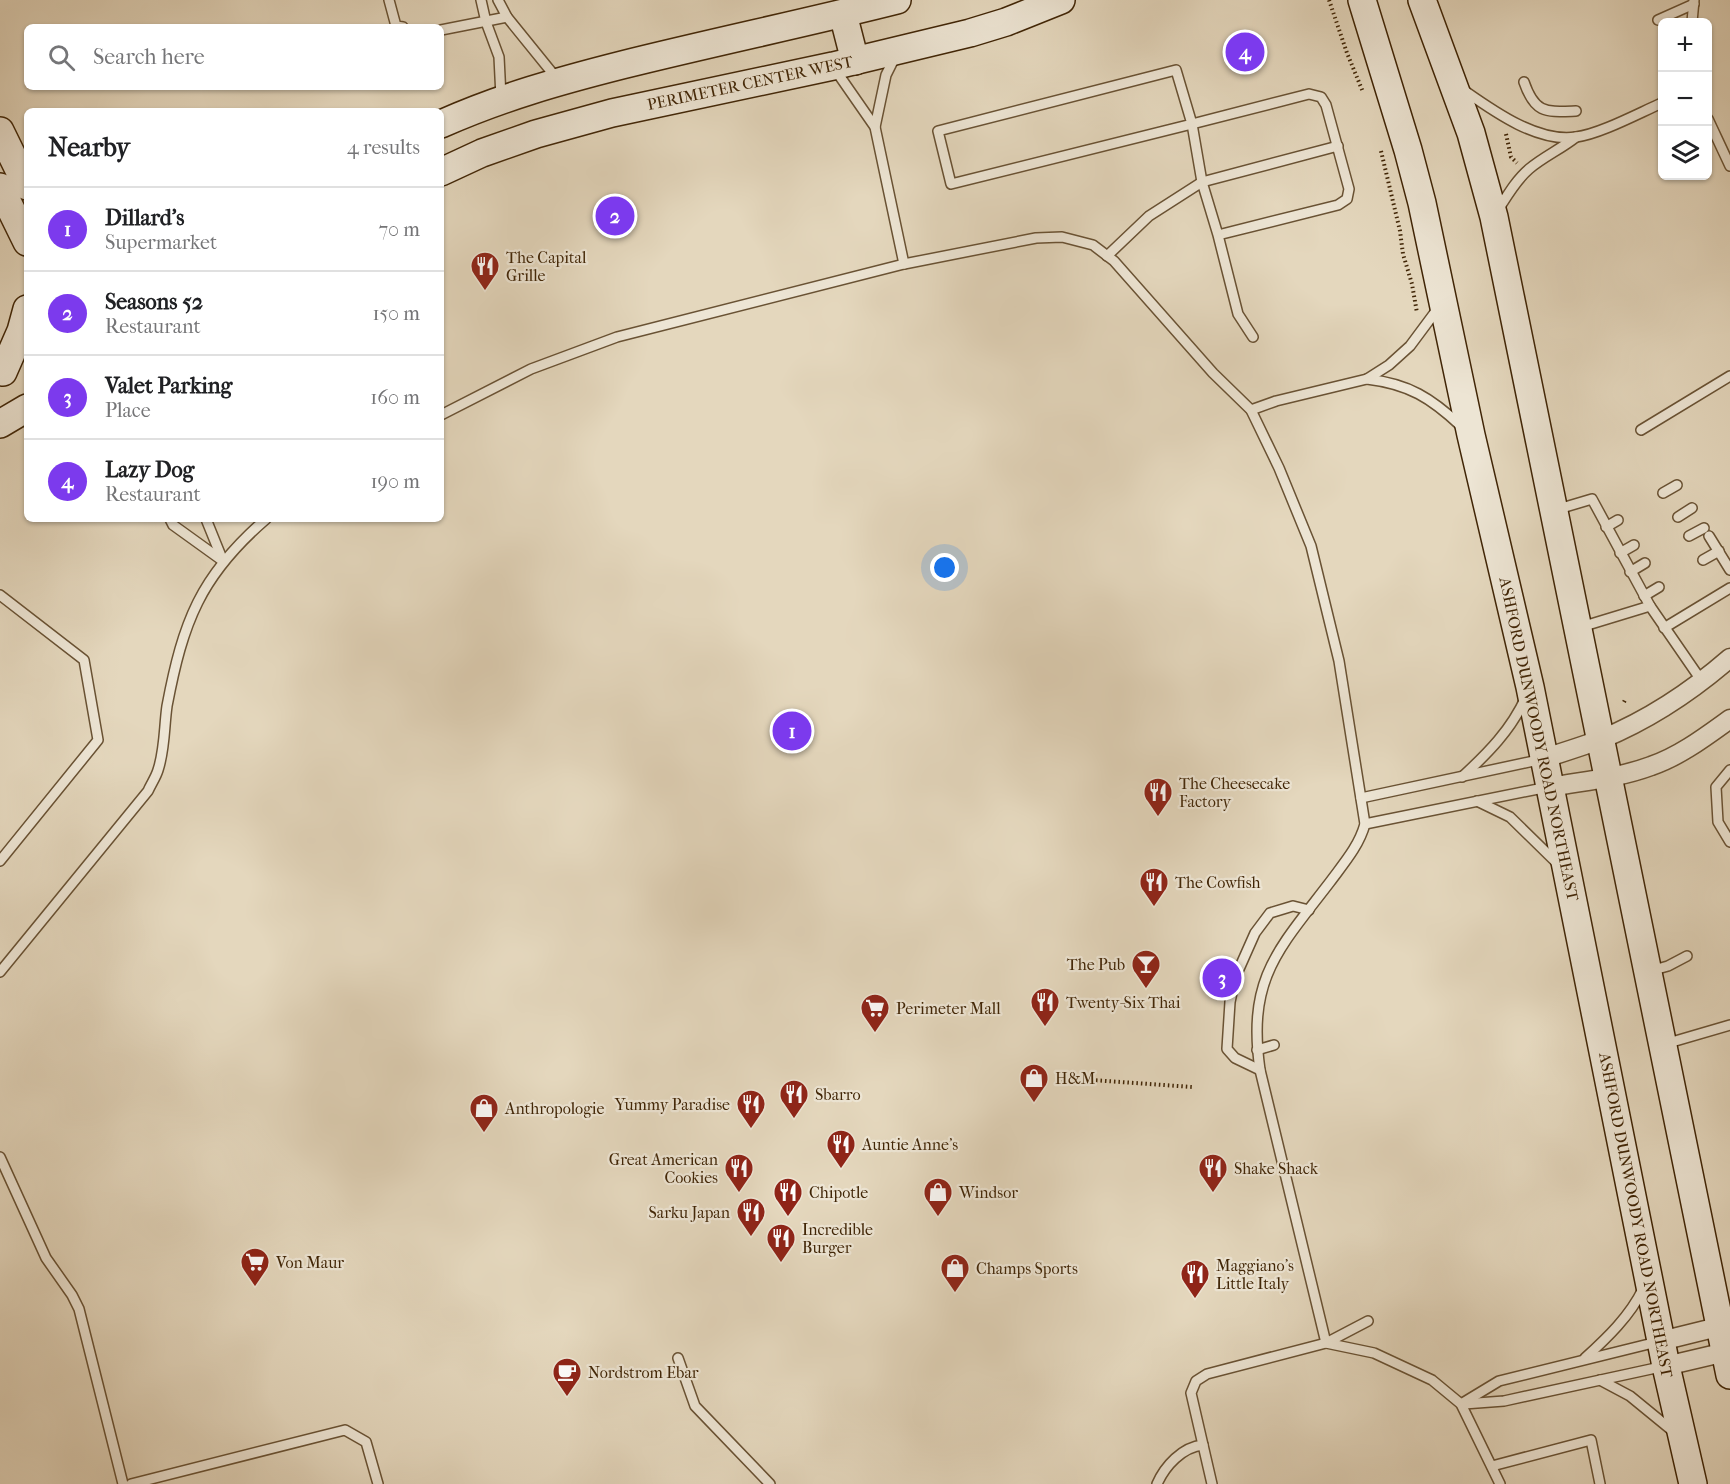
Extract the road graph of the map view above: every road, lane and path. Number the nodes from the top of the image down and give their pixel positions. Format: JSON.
{"nodes":[{"id":1,"x":389,"y":0,"type":"edge"},
{"id":2,"x":481,"y":0,"type":"edge"},
{"id":3,"x":498,"y":0,"type":"edge"},
{"id":4,"x":897,"y":0,"type":"edge"},
{"id":5,"x":1061,"y":0,"type":"edge"},
{"id":6,"x":1329,"y":0,"type":"edge"},
{"id":7,"x":1362,"y":0,"type":"edge"},
{"id":8,"x":1422,"y":0,"type":"edge"},
{"id":9,"x":1694,"y":2,"type":"edge"},
{"id":10,"x":841,"y":8,"type":"junction"},
{"id":11,"x":507,"y":17,"type":"junction"},
{"id":12,"x":1662,"y":18,"type":"edge"},
{"id":13,"x":1692,"y":18,"type":"edge"},
{"id":14,"x":486,"y":22,"type":"junction"},
{"id":15,"x":395,"y":24,"type":"edge"},
{"id":16,"x":444,"y":29,"type":"edge"},
{"id":17,"x":899,"y":50,"type":"junction"},
{"id":18,"x":844,"y":64,"type":"junction"},
{"id":19,"x":559,"y":81,"type":"junction"},
{"id":20,"x":1524,"y":82,"type":"dead end"},
{"id":21,"x":1455,"y":83,"type":"junction"},
{"id":22,"x":1365,"y":96,"type":"dead end"},
{"id":23,"x":501,"y":98,"type":"junction"},
{"id":24,"x":1658,"y":105,"type":"edge"},
{"id":25,"x":1576,"y":111,"type":"dead end"},
{"id":26,"x":444,"y":123,"type":"edge"},
{"id":27,"x":1192,"y":124,"type":"junction"},
{"id":28,"x":1503,"y":125,"type":"dead end"},
{"id":29,"x":1710,"y":126,"type":"edge"},
{"id":30,"x":875,"y":127,"type":"junction"},
{"id":31,"x":0,"y":131,"type":"edge"},
{"id":32,"x":1576,"y":137,"type":"junction"},
{"id":33,"x":1379,"y":144,"type":"dead end"},
{"id":34,"x":1338,"y":146,"type":"junction"},
{"id":35,"x":1520,"y":166,"type":"dead end"},
{"id":36,"x":1730,"y":166,"type":"edge"},
{"id":37,"x":444,"y":171,"type":"edge"},
{"id":38,"x":24,"y":180,"type":"edge"},
{"id":39,"x":1202,"y":182,"type":"junction"},
{"id":40,"x":0,"y":187,"type":"edge"},
{"id":41,"x":1494,"y":217,"type":"junction"},
{"id":42,"x":1218,"y":235,"type":"junction"},
{"id":43,"x":24,"y":236,"type":"edge"},
{"id":44,"x":1107,"y":256,"type":"junction"},
{"id":45,"x":904,"y":264,"type":"junction"},
{"id":46,"x":1443,"y":300,"type":"junction"},
{"id":47,"x":24,"y":320,"type":"edge"},
{"id":48,"x":1420,"y":334,"type":"junction"},
{"id":49,"x":1253,"y":337,"type":"dead end"},
{"id":50,"x":24,"y":359,"type":"edge"},
{"id":51,"x":1,"y":373,"type":"edge"},
{"id":52,"x":1730,"y":376,"type":"edge"},
{"id":53,"x":1367,"y":379,"type":"junction"},
{"id":54,"x":24,"y":410,"type":"edge"},
{"id":55,"x":1251,"y":410,"type":"junction"},
{"id":56,"x":444,"y":413,"type":"edge"},
{"id":57,"x":0,"y":424,"type":"edge"},
{"id":58,"x":1641,"y":430,"type":"dead end"},
{"id":59,"x":1471,"y":435,"type":"junction"},
{"id":60,"x":1677,"y":485,"type":"dead end"},
{"id":61,"x":1663,"y":493,"type":"dead end"},
{"id":62,"x":1692,"y":508,"type":"dead end"},
{"id":63,"x":1553,"y":511,"type":"junction"},
{"id":64,"x":1677,"y":517,"type":"dead end"},
{"id":65,"x":1618,"y":520,"type":"dead end"},
{"id":66,"x":172,"y":522,"type":"edge"},
{"id":67,"x":207,"y":522,"type":"edge"},
{"id":68,"x":263,"y":522,"type":"edge"},
{"id":69,"x":1606,"y":527,"type":"junction"},
{"id":70,"x":1689,"y":536,"type":"dead end"},
{"id":71,"x":1634,"y":545,"type":"dead end"},
{"id":72,"x":1719,"y":551,"type":"junction"},
{"id":73,"x":1620,"y":553,"type":"junction"},
{"id":74,"x":1703,"y":560,"type":"dead end"},
{"id":75,"x":223,"y":561,"type":"junction"},
{"id":76,"x":1645,"y":563,"type":"dead end"},
{"id":77,"x":1730,"y":570,"type":"edge"},
{"id":78,"x":1630,"y":572,"type":"junction"},
{"id":79,"x":1659,"y":587,"type":"dead end"},
{"id":80,"x":1730,"y":588,"type":"edge"},
{"id":81,"x":0,"y":595,"type":"edge"},
{"id":82,"x":1644,"y":596,"type":"junction"},
{"id":83,"x":1650,"y":606,"type":"junction"},
{"id":84,"x":1577,"y":628,"type":"junction"},
{"id":85,"x":1664,"y":628,"type":"junction"},
{"id":86,"x":1730,"y":658,"type":"edge"},
{"id":87,"x":1701,"y":680,"type":"junction"},
{"id":88,"x":1530,"y":687,"type":"junction"},
{"id":89,"x":1617,"y":703,"type":"dead end"},
{"id":90,"x":1627,"y":709,"type":"dead end"},
{"id":91,"x":1730,"y":719,"type":"edge"},
{"id":92,"x":1601,"y":739,"type":"junction"},
{"id":93,"x":1545,"y":758,"type":"junction"},
{"id":94,"x":1730,"y":770,"type":"edge"},
{"id":95,"x":1462,"y":777,"type":"junction"},
{"id":96,"x":1609,"y":777,"type":"junction"},
{"id":97,"x":1551,"y":787,"type":"junction"},
{"id":98,"x":1361,"y":798,"type":"junction"},
{"id":99,"x":1477,"y":801,"type":"junction"},
{"id":100,"x":1365,"y":824,"type":"junction"},
{"id":101,"x":1730,"y":842,"type":"edge"},
{"id":102,"x":0,"y":861,"type":"edge"},
{"id":103,"x":1568,"y":875,"type":"junction"},
{"id":104,"x":1309,"y":909,"type":"junction"},
{"id":105,"x":1687,"y":956,"type":"dead end"},
{"id":106,"x":0,"y":972,"type":"edge"},
{"id":107,"x":1648,"y":972,"type":"junction"},
{"id":108,"x":1730,"y":1025,"type":"edge"},
{"id":109,"x":1663,"y":1044,"type":"junction"},
{"id":110,"x":1274,"y":1045,"type":"dead end"},
{"id":111,"x":1257,"y":1050,"type":"junction"},
{"id":112,"x":1260,"y":1070,"type":"junction"},
{"id":113,"x":1060,"y":1080,"type":"dead end"},
{"id":114,"x":1192,"y":1087,"type":"dead end"},
{"id":115,"x":0,"y":1157,"type":"edge"},
{"id":116,"x":1704,"y":1251,"type":"junction"},
{"id":117,"x":1648,"y":1272,"type":"junction"},
{"id":118,"x":1730,"y":1272,"type":"edge"},
{"id":119,"x":1368,"y":1321,"type":"dead end"},
{"id":120,"x":1326,"y":1343,"type":"junction"},
{"id":121,"x":1727,"y":1346,"type":"edge"},
{"id":122,"x":1664,"y":1353,"type":"junction"},
{"id":123,"x":678,"y":1358,"type":"dead end"},
{"id":124,"x":1582,"y":1361,"type":"junction"},
{"id":125,"x":1600,"y":1380,"type":"junction"},
{"id":126,"x":1461,"y":1404,"type":"junction"},
{"id":127,"x":1683,"y":1440,"type":"junction"},
{"id":128,"x":1203,"y":1445,"type":"junction"},
{"id":129,"x":1492,"y":1466,"type":"junction"},
{"id":130,"x":123,"y":1484,"type":"edge"},
{"id":131,"x":130,"y":1484,"type":"edge"},
{"id":132,"x":378,"y":1484,"type":"edge"},
{"id":133,"x":770,"y":1484,"type":"edge"},
{"id":134,"x":1157,"y":1484,"type":"edge"},
{"id":135,"x":1212,"y":1484,"type":"edge"},
{"id":136,"x":1500,"y":1484,"type":"edge"},
{"id":137,"x":1600,"y":1484,"type":"edge"},
{"id":138,"x":1693,"y":1484,"type":"edge"}],
"edges":[{"from":1,"to":15,"type":"lane"},
{"from":2,"to":14,"type":"lane"},
{"from":3,"to":11,"type":"lane"},
{"from":4,"to":10,"type":"main road"},
{"from":5,"to":17,"type":"main road","name":"PERIMETER CENTER WEST"},
{"from":6,"to":22,"type":"path"},
{"from":7,"to":46,"type":"main road","name":"ASHFORD DUNWOODY ROAD NORTHEAST"},
{"from":8,"to":21,"type":"main road"},
{"from":9,"to":12,"type":"lane"},
{"from":9,"to":13,"type":"lane"},
{"from":10,"to":18,"type":"main road"},
{"from":10,"to":19,"type":"main road"},
{"from":11,"to":14,"type":"lane"},
{"from":11,"to":19,"type":"lane"},
{"from":14,"to":16,"type":"lane"},
{"from":14,"to":23,"type":"lane"},
{"from":17,"to":18,"type":"main road","name":"PERIMETER CENTER WEST"},
{"from":17,"to":30,"type":"lane"},
{"from":18,"to":30,"type":"lane"},
{"from":18,"to":37,"type":"main road","name":"PERIMETER CENTER WEST"},
{"from":19,"to":23,"type":"main road"},
{"from":20,"to":25,"type":"lane"},
{"from":21,"to":32,"type":"lane"},
{"from":21,"to":41,"type":"main road"},
{"from":23,"to":26,"type":"main road"},
{"from":24,"to":32,"type":"lane"},
{"from":27,"to":27,"type":"lane"},
{"from":27,"to":34,"type":"lane"},
{"from":27,"to":39,"type":"lane"},
{"from":28,"to":35,"type":"path"},
{"from":29,"to":36,"type":"lane"},
{"from":30,"to":45,"type":"lane"},
{"from":31,"to":38,"type":"main road"},
{"from":32,"to":41,"type":"lane"},
{"from":33,"to":48,"type":"path"},
{"from":34,"to":39,"type":"lane"},
{"from":34,"to":42,"type":"lane"},
{"from":39,"to":42,"type":"lane"},
{"from":39,"to":44,"type":"lane"},
{"from":40,"to":43,"type":"main road"},
{"from":41,"to":63,"type":"main road"},
{"from":42,"to":49,"type":"lane"},
{"from":44,"to":45,"type":"lane"},
{"from":44,"to":55,"type":"lane"},
{"from":45,"to":56,"type":"lane"},
{"from":46,"to":48,"type":"lane"},
{"from":46,"to":59,"type":"main road","name":"ASHFORD DUNWOODY ROAD NORTHEAST"},
{"from":47,"to":51,"type":"main road"},
{"from":48,"to":53,"type":"lane"},
{"from":50,"to":51,"type":"main road"},
{"from":52,"to":58,"type":"lane"},
{"from":53,"to":55,"type":"lane"},
{"from":53,"to":59,"type":"lane"},
{"from":54,"to":57,"type":"main road"},
{"from":55,"to":98,"type":"lane"},
{"from":59,"to":88,"type":"main road","name":"ASHFORD DUNWOODY ROAD NORTHEAST"},
{"from":60,"to":61,"type":"lane"},
{"from":62,"to":64,"type":"lane"},
{"from":63,"to":69,"type":"lane"},
{"from":63,"to":84,"type":"main road"},
{"from":65,"to":69,"type":"lane"},
{"from":66,"to":75,"type":"lane"},
{"from":67,"to":75,"type":"lane"},
{"from":68,"to":75,"type":"lane"},
{"from":69,"to":73,"type":"lane"},
{"from":70,"to":72,"type":"lane"},
{"from":71,"to":73,"type":"lane"},
{"from":72,"to":74,"type":"lane"},
{"from":72,"to":77,"type":"lane"},
{"from":73,"to":78,"type":"lane"},
{"from":75,"to":106,"type":"lane"},
{"from":76,"to":78,"type":"lane"},
{"from":78,"to":82,"type":"lane"},
{"from":79,"to":82,"type":"lane"},
{"from":80,"to":85,"type":"lane"},
{"from":81,"to":102,"type":"lane"},
{"from":82,"to":83,"type":"lane"},
{"from":83,"to":84,"type":"lane"},
{"from":83,"to":85,"type":"lane"},
{"from":84,"to":92,"type":"main road"},
{"from":85,"to":87,"type":"lane"},
{"from":86,"to":87,"type":"street"},
{"from":87,"to":92,"type":"street"},
{"from":88,"to":93,"type":"main road","name":"ASHFORD DUNWOODY ROAD NORTHEAST"},
{"from":88,"to":95,"type":"lane"},
{"from":89,"to":90,"type":"path"},
{"from":91,"to":96,"type":"street"},
{"from":92,"to":93,"type":"street"},
{"from":92,"to":96,"type":"main road"},
{"from":93,"to":95,"type":"lane"},
{"from":93,"to":97,"type":"main road","name":"ASHFORD DUNWOODY ROAD NORTHEAST"},
{"from":94,"to":101,"type":"lane"},
{"from":95,"to":98,"type":"lane"},
{"from":96,"to":97,"type":"street"},
{"from":96,"to":107,"type":"main road"},
{"from":97,"to":99,"type":"lane"},
{"from":97,"to":103,"type":"main road","name":"ASHFORD DUNWOODY ROAD NORTHEAST"},
{"from":98,"to":100,"type":"lane"},
{"from":99,"to":100,"type":"lane"},
{"from":99,"to":103,"type":"lane"},
{"from":100,"to":104,"type":"lane"},
{"from":103,"to":117,"type":"main road","name":"ASHFORD DUNWOODY ROAD NORTHEAST"},
{"from":104,"to":111,"type":"lane"},
{"from":104,"to":112,"type":"lane"},
{"from":105,"to":107,"type":"lane"},
{"from":107,"to":109,"type":"main road"},
{"from":108,"to":109,"type":"lane"},
{"from":109,"to":116,"type":"main road"},
{"from":110,"to":111,"type":"lane"},
{"from":111,"to":112,"type":"lane"},
{"from":112,"to":120,"type":"lane"},
{"from":113,"to":114,"type":"path"},
{"from":115,"to":130,"type":"lane"},
{"from":116,"to":118,"type":"main road"},
{"from":116,"to":121,"type":"main road"},
{"from":117,"to":122,"type":"main road","name":"ASHFORD DUNWOODY ROAD NORTHEAST"},
{"from":117,"to":124,"type":"lane"},
{"from":119,"to":120,"type":"lane"},
{"from":120,"to":126,"type":"lane"},
{"from":120,"to":128,"type":"lane"},
{"from":121,"to":122,"type":"street"},
{"from":121,"to":122,"type":"street"},
{"from":122,"to":124,"type":"lane"},
{"from":122,"to":125,"type":"lane"},
{"from":122,"to":127,"type":"main road","name":"ASHFORD DUNWOODY ROAD NORTHEAST"},
{"from":123,"to":133,"type":"lane"},
{"from":124,"to":126,"type":"lane"},
{"from":125,"to":126,"type":"lane"},
{"from":125,"to":127,"type":"lane"},
{"from":126,"to":129,"type":"lane"},
{"from":127,"to":138,"type":"main road","name":"ASHFORD DUNWOODY ROAD NORTHEAST"},
{"from":128,"to":134,"type":"lane"},
{"from":128,"to":135,"type":"lane"},
{"from":129,"to":136,"type":"lane"},
{"from":129,"to":137,"type":"lane"},
{"from":131,"to":132,"type":"lane"}]}
